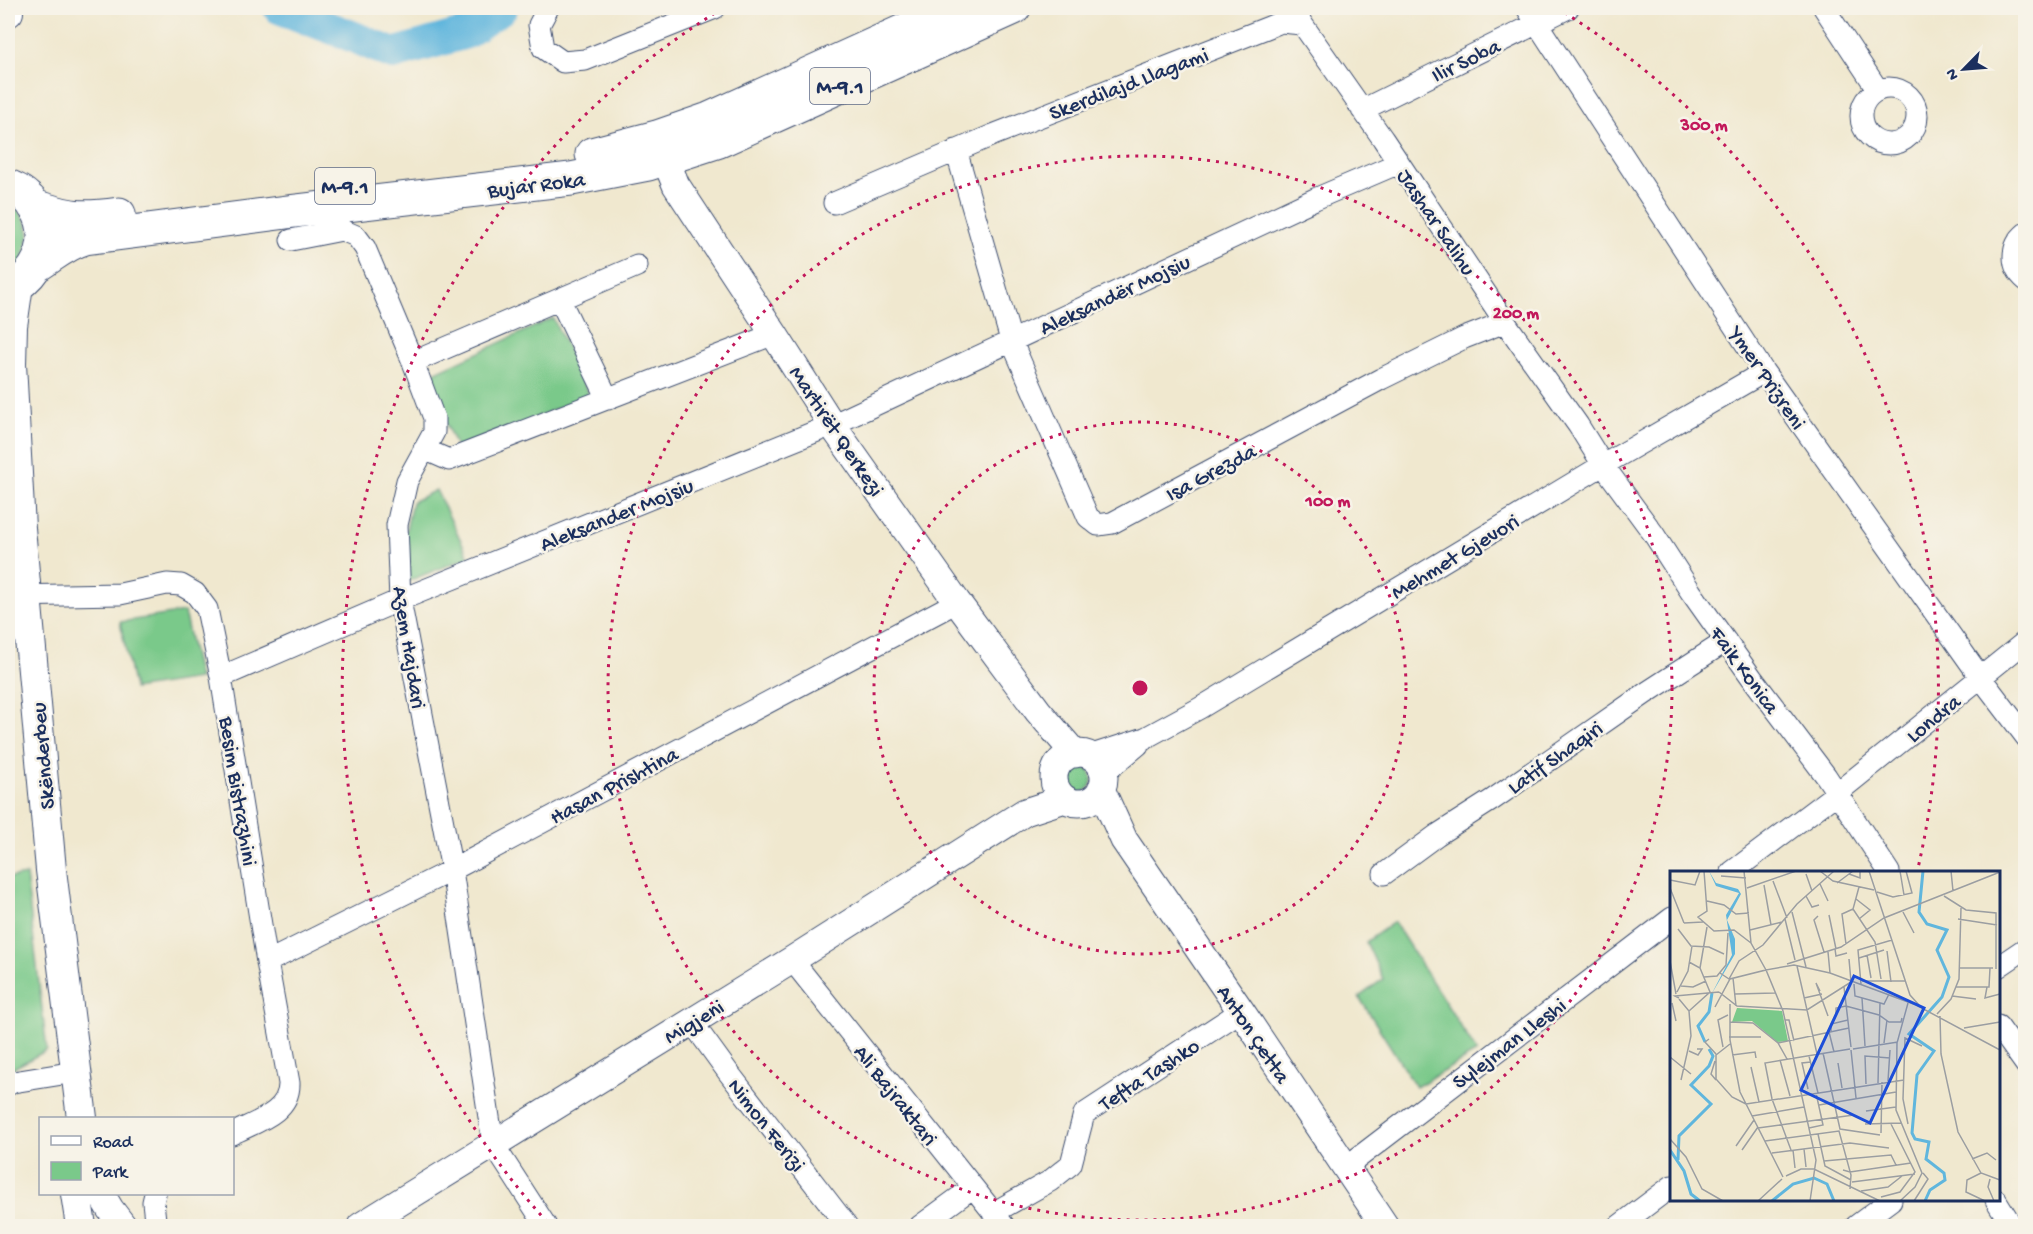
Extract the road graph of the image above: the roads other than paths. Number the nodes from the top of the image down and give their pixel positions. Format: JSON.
{"nodes":[{"id":1,"x":8,"y":8,"type":"edge"},
{"id":2,"x":548,"y":8,"type":"edge"},
{"id":3,"x":715,"y":8,"type":"edge"},
{"id":4,"x":954,"y":8,"type":"edge"},
{"id":5,"x":1014,"y":8,"type":"edge"},
{"id":6,"x":1568,"y":8,"type":"edge"},
{"id":7,"x":1824,"y":8,"type":"edge"},
{"id":8,"x":8,"y":12,"type":"edge"},
{"id":9,"x":1532,"y":15,"type":"edge"},
{"id":10,"x":1296,"y":16,"type":"edge"},
{"id":11,"x":1878,"y":90,"type":"dead end"},
{"id":12,"x":1362,"y":110,"type":"junction"},
{"id":13,"x":661,"y":148,"type":"junction"},
{"id":14,"x":956,"y":150,"type":"junction"},
{"id":15,"x":1398,"y":163,"type":"junction"},
{"id":16,"x":15,"y":188,"type":"edge"},
{"id":17,"x":834,"y":204,"type":"dead end"},
{"id":18,"x":2025,"y":233,"type":"edge"},
{"id":19,"x":291,"y":240,"type":"dead end"},
{"id":20,"x":637,"y":266,"type":"dead end"},
{"id":21,"x":20,"y":280,"type":"edge"},
{"id":22,"x":2025,"y":280,"type":"edge"},
{"id":23,"x":560,"y":300,"type":"junction"},
{"id":24,"x":1505,"y":322,"type":"junction"},
{"id":25,"x":774,"y":334,"type":"junction"},
{"id":26,"x":1011,"y":340,"type":"junction"},
{"id":27,"x":413,"y":362,"type":"junction"},
{"id":28,"x":1764,"y":372,"type":"junction"},
{"id":29,"x":608,"y":399,"type":"junction"},
{"id":30,"x":832,"y":425,"type":"junction"},
{"id":31,"x":424,"y":449,"type":"junction"},
{"id":32,"x":1603,"y":465,"type":"junction"},
{"id":33,"x":14,"y":593,"type":"edge"},
{"id":34,"x":400,"y":600,"type":"junction"},
{"id":35,"x":957,"y":602,"type":"junction"},
{"id":36,"x":1726,"y":641,"type":"junction"},
{"id":37,"x":2025,"y":641,"type":"edge"},
{"id":38,"x":221,"y":677,"type":"junction"},
{"id":39,"x":1981,"y":678,"type":"junction"},
{"id":40,"x":2025,"y":737,"type":"edge"},
{"id":41,"x":1079,"y":777,"type":"junction"},
{"id":42,"x":1837,"y":793,"type":"junction"},
{"id":43,"x":452,"y":870,"type":"junction"},
{"id":44,"x":1735,"y":871,"type":"edge"},
{"id":45,"x":1888,"y":871,"type":"edge"},
{"id":46,"x":1384,"y":874,"type":"dead end"},
{"id":47,"x":1670,"y":919,"type":"edge"},
{"id":48,"x":2025,"y":948,"type":"edge"},
{"id":49,"x":792,"y":960,"type":"junction"},
{"id":50,"x":267,"y":962,"type":"junction"},
{"id":51,"x":2000,"y":966,"type":"edge"},
{"id":52,"x":1241,"y":1011,"type":"junction"},
{"id":53,"x":691,"y":1021,"type":"junction"},
{"id":54,"x":2000,"y":1029,"type":"edge"},
{"id":55,"x":2025,"y":1065,"type":"edge"},
{"id":56,"x":66,"y":1074,"type":"junction"},
{"id":57,"x":9,"y":1081,"type":"edge"},
{"id":58,"x":65,"y":1117,"type":"edge"},
{"id":59,"x":81,"y":1117,"type":"edge"},
{"id":60,"x":234,"y":1133,"type":"edge"},
{"id":61,"x":493,"y":1144,"type":"junction"},
{"id":62,"x":1346,"y":1167,"type":"junction"},
{"id":63,"x":1670,"y":1187,"type":"edge"},
{"id":64,"x":972,"y":1188,"type":"junction"},
{"id":65,"x":76,"y":1195,"type":"edge"},
{"id":66,"x":89,"y":1195,"type":"edge"},
{"id":67,"x":102,"y":1195,"type":"edge"},
{"id":68,"x":155,"y":1195,"type":"edge"},
{"id":69,"x":1889,"y":1201,"type":"edge"},
{"id":70,"x":1997,"y":1201,"type":"edge"},
{"id":71,"x":155,"y":1220,"type":"dead end"},
{"id":72,"x":998,"y":1220,"type":"edge"},
{"id":73,"x":81,"y":1227,"type":"edge"},
{"id":74,"x":92,"y":1227,"type":"edge"},
{"id":75,"x":123,"y":1227,"type":"edge"},
{"id":76,"x":361,"y":1227,"type":"edge"},
{"id":77,"x":546,"y":1227,"type":"edge"},
{"id":78,"x":847,"y":1227,"type":"edge"},
{"id":79,"x":920,"y":1227,"type":"edge"},
{"id":80,"x":1385,"y":1227,"type":"edge"},
{"id":81,"x":1619,"y":1227,"type":"edge"},
{"id":82,"x":1856,"y":1227,"type":"edge"},
{"id":83,"x":2012,"y":1227,"type":"edge"}],
"edges":[{"from":1,"to":8,"type":"main road"},
{"from":2,"to":3,"type":"street"},
{"from":4,"to":13,"type":"main road","name":"Bujar Roka","number":"M-9.1"},
{"from":5,"to":13,"type":"main road","name":"Bujar Roka","number":"M-9.1"},
{"from":6,"to":9,"type":"street","name":"Ilir Soba"},
{"from":7,"to":11,"type":"street"},
{"from":9,"to":12,"type":"street","name":"Ilir Soba"},
{"from":9,"to":28,"type":"street","name":"Ymer Prizreni"},
{"from":10,"to":12,"type":"street","name":"Jashar Salihu"},
{"from":10,"to":14,"type":"street","name":"Skerdilajd Llagami"},
{"from":12,"to":15,"type":"street","name":"Jashar Salihu"},
{"from":13,"to":16,"type":"main road","name":"Bujar Roka","number":"M-9.1"},
{"from":13,"to":21,"type":"main road","name":"Bujar Roka","number":"M-9.1"},
{"from":13,"to":25,"type":"street","name":"Martirët Qerkezi"},
{"from":14,"to":17,"type":"street","name":"Skerdilajd Llagami"},
{"from":14,"to":26,"type":"street"},
{"from":15,"to":24,"type":"street","name":"Jashar Salihu"},
{"from":15,"to":26,"type":"street","name":"Aleksandër Mojsiu"},
{"from":16,"to":21,"type":"main road","number":"M-9.1"},
{"from":18,"to":22,"type":"street"},
{"from":19,"to":27,"type":"street","name":"Azem Hajdari"},
{"from":20,"to":23,"type":"street"},
{"from":21,"to":33,"type":"main road","name":"Skënderbeu"},
{"from":23,"to":27,"type":"street"},
{"from":23,"to":29,"type":"street"},
{"from":24,"to":26,"type":"street","name":"Isa Grezda"},
{"from":24,"to":32,"type":"street","name":"Jashar Salihu"},
{"from":25,"to":29,"type":"street"},
{"from":25,"to":30,"type":"street","name":"Martirët Qerkezi"},
{"from":26,"to":30,"type":"street","name":"Aleksandër Mojsiu"},
{"from":27,"to":31,"type":"street","name":"Azem Hajdari"},
{"from":28,"to":32,"type":"street","name":"Mehmet Gjevori"},
{"from":28,"to":39,"type":"street","name":"Ymer Prizreni"},
{"from":29,"to":31,"type":"street"},
{"from":30,"to":34,"type":"street","name":"Aleksander Mojsiu"},
{"from":30,"to":35,"type":"street","name":"Martirët Qerkezi"},
{"from":31,"to":34,"type":"street","name":"Azem Hajdari"},
{"from":32,"to":36,"type":"street","name":"Faik Konica"},
{"from":32,"to":41,"type":"street","name":"Mehmet Gjevori"},
{"from":33,"to":38,"type":"street","name":"Besim Bistrazhini"},
{"from":33,"to":56,"type":"main road","name":"Skënderbeu"},
{"from":34,"to":38,"type":"street","name":"Aleksander Mojsiu"},
{"from":34,"to":43,"type":"street","name":"Azem Hajdari"},
{"from":35,"to":41,"type":"street","name":"Martirët Qerkezi"},
{"from":35,"to":43,"type":"street","name":"Hasan Prishtina"},
{"from":36,"to":42,"type":"street","name":"Faik Konica"},
{"from":36,"to":46,"type":"street","name":"Latif Shaqiri"},
{"from":37,"to":39,"type":"street","name":"Londra"},
{"from":38,"to":50,"type":"street","name":"Besim Bistrazhini"},
{"from":39,"to":40,"type":"street","name":"Ymer Prizreni"},
{"from":39,"to":42,"type":"street","name":"Londra"},
{"from":41,"to":49,"type":"street","name":"Migjeni"},
{"from":41,"to":52,"type":"street","name":"Anton Çetta"},
{"from":42,"to":44,"type":"street"},
{"from":42,"to":45,"type":"street","name":"Faik Konica"},
{"from":43,"to":50,"type":"street","name":"Hasan Prishtina"},
{"from":43,"to":61,"type":"street","name":"Azem Hajdari"},
{"from":47,"to":62,"type":"street","name":"Sylejman Lleshi"},
{"from":48,"to":51,"type":"street"},
{"from":49,"to":53,"type":"street","name":"Migjeni"},
{"from":49,"to":64,"type":"street","name":"Ali Bajraktari"},
{"from":50,"to":60,"type":"street","name":"Besim Bistrazhini"},
{"from":52,"to":62,"type":"street","name":"Anton Çetta"},
{"from":52,"to":72,"type":"street","name":"Tefta Tashko"},
{"from":53,"to":61,"type":"street","name":"Migjeni"},
{"from":53,"to":78,"type":"street","name":"Nimon Ferizi"},
{"from":54,"to":55,"type":"street"},
{"from":56,"to":57,"type":"street"},
{"from":56,"to":58,"type":"main road","name":"Skënderbeu"},
{"from":56,"to":59,"type":"main road","name":"Skënderbeu"},
{"from":61,"to":76,"type":"street","name":"Migjeni"},
{"from":61,"to":77,"type":"street"},
{"from":62,"to":80,"type":"street","name":"Anton Çetta"},
{"from":63,"to":81,"type":"street"},
{"from":64,"to":72,"type":"street","name":"Ali Bajraktari"},
{"from":64,"to":79,"type":"street"},
{"from":65,"to":73,"type":"main road"},
{"from":66,"to":74,"type":"main road"},
{"from":67,"to":75,"type":"street"},
{"from":68,"to":71,"type":"street"},
{"from":69,"to":82,"type":"street"},
{"from":70,"to":83,"type":"street"}]}
